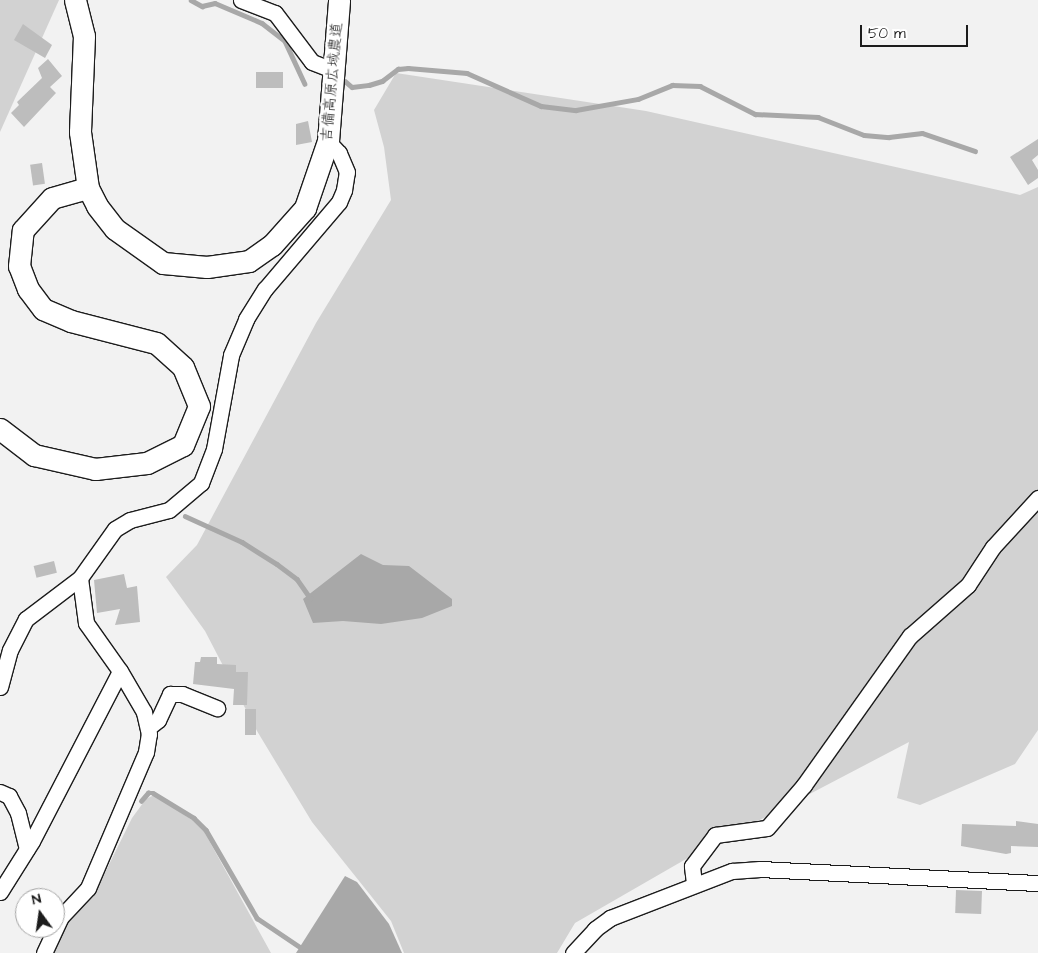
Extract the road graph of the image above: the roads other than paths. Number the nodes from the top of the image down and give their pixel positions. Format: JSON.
{"nodes":[{"id":1,"x":75,"y":0,"type":"edge"},
{"id":2,"x":241,"y":0,"type":"edge"},
{"id":3,"x":339,"y":0,"type":"edge"},
{"id":4,"x":334,"y":71,"type":"junction"},
{"id":5,"x":328,"y":141,"type":"junction"},
{"id":6,"x":88,"y":188,"type":"junction"},
{"id":7,"x":0,"y":430,"type":"edge"},
{"id":8,"x":1038,"y":498,"type":"edge"},
{"id":9,"x":80,"y":578,"type":"junction"},
{"id":10,"x":120,"y":671,"type":"junction"},
{"id":11,"x":0,"y":687,"type":"edge"},
{"id":12,"x":217,"y":708,"type":"dead end"},
{"id":13,"x":148,"y":728,"type":"junction"},
{"id":14,"x":0,"y":792,"type":"edge"},
{"id":15,"x":27,"y":850,"type":"junction"},
{"id":16,"x":694,"y":883,"type":"junction"},
{"id":17,"x":1038,"y":883,"type":"edge"},
{"id":18,"x":0,"y":892,"type":"edge"},
{"id":19,"x":44,"y":953,"type":"edge"},
{"id":20,"x":574,"y":953,"type":"edge"}],
"edges":[{"from":1,"to":6,"type":"street","name":"吉備高原広域農道"},
{"from":2,"to":4,"type":"street"},
{"from":3,"to":4,"type":"street","name":"吉備高原広域農道"},
{"from":4,"to":5,"type":"street","name":"吉備高原広域農道"},
{"from":5,"to":6,"type":"street","name":"吉備高原広域農道"},
{"from":5,"to":9,"type":"street"},
{"from":6,"to":7,"type":"street"},
{"from":8,"to":16,"type":"street"},
{"from":9,"to":10,"type":"street"},
{"from":9,"to":11,"type":"street"},
{"from":10,"to":13,"type":"street"},
{"from":10,"to":15,"type":"street"},
{"from":12,"to":13,"type":"street"},
{"from":13,"to":19,"type":"street"},
{"from":14,"to":15,"type":"street"},
{"from":15,"to":18,"type":"street"},
{"from":16,"to":17,"type":"street"},
{"from":16,"to":20,"type":"street"}]}
